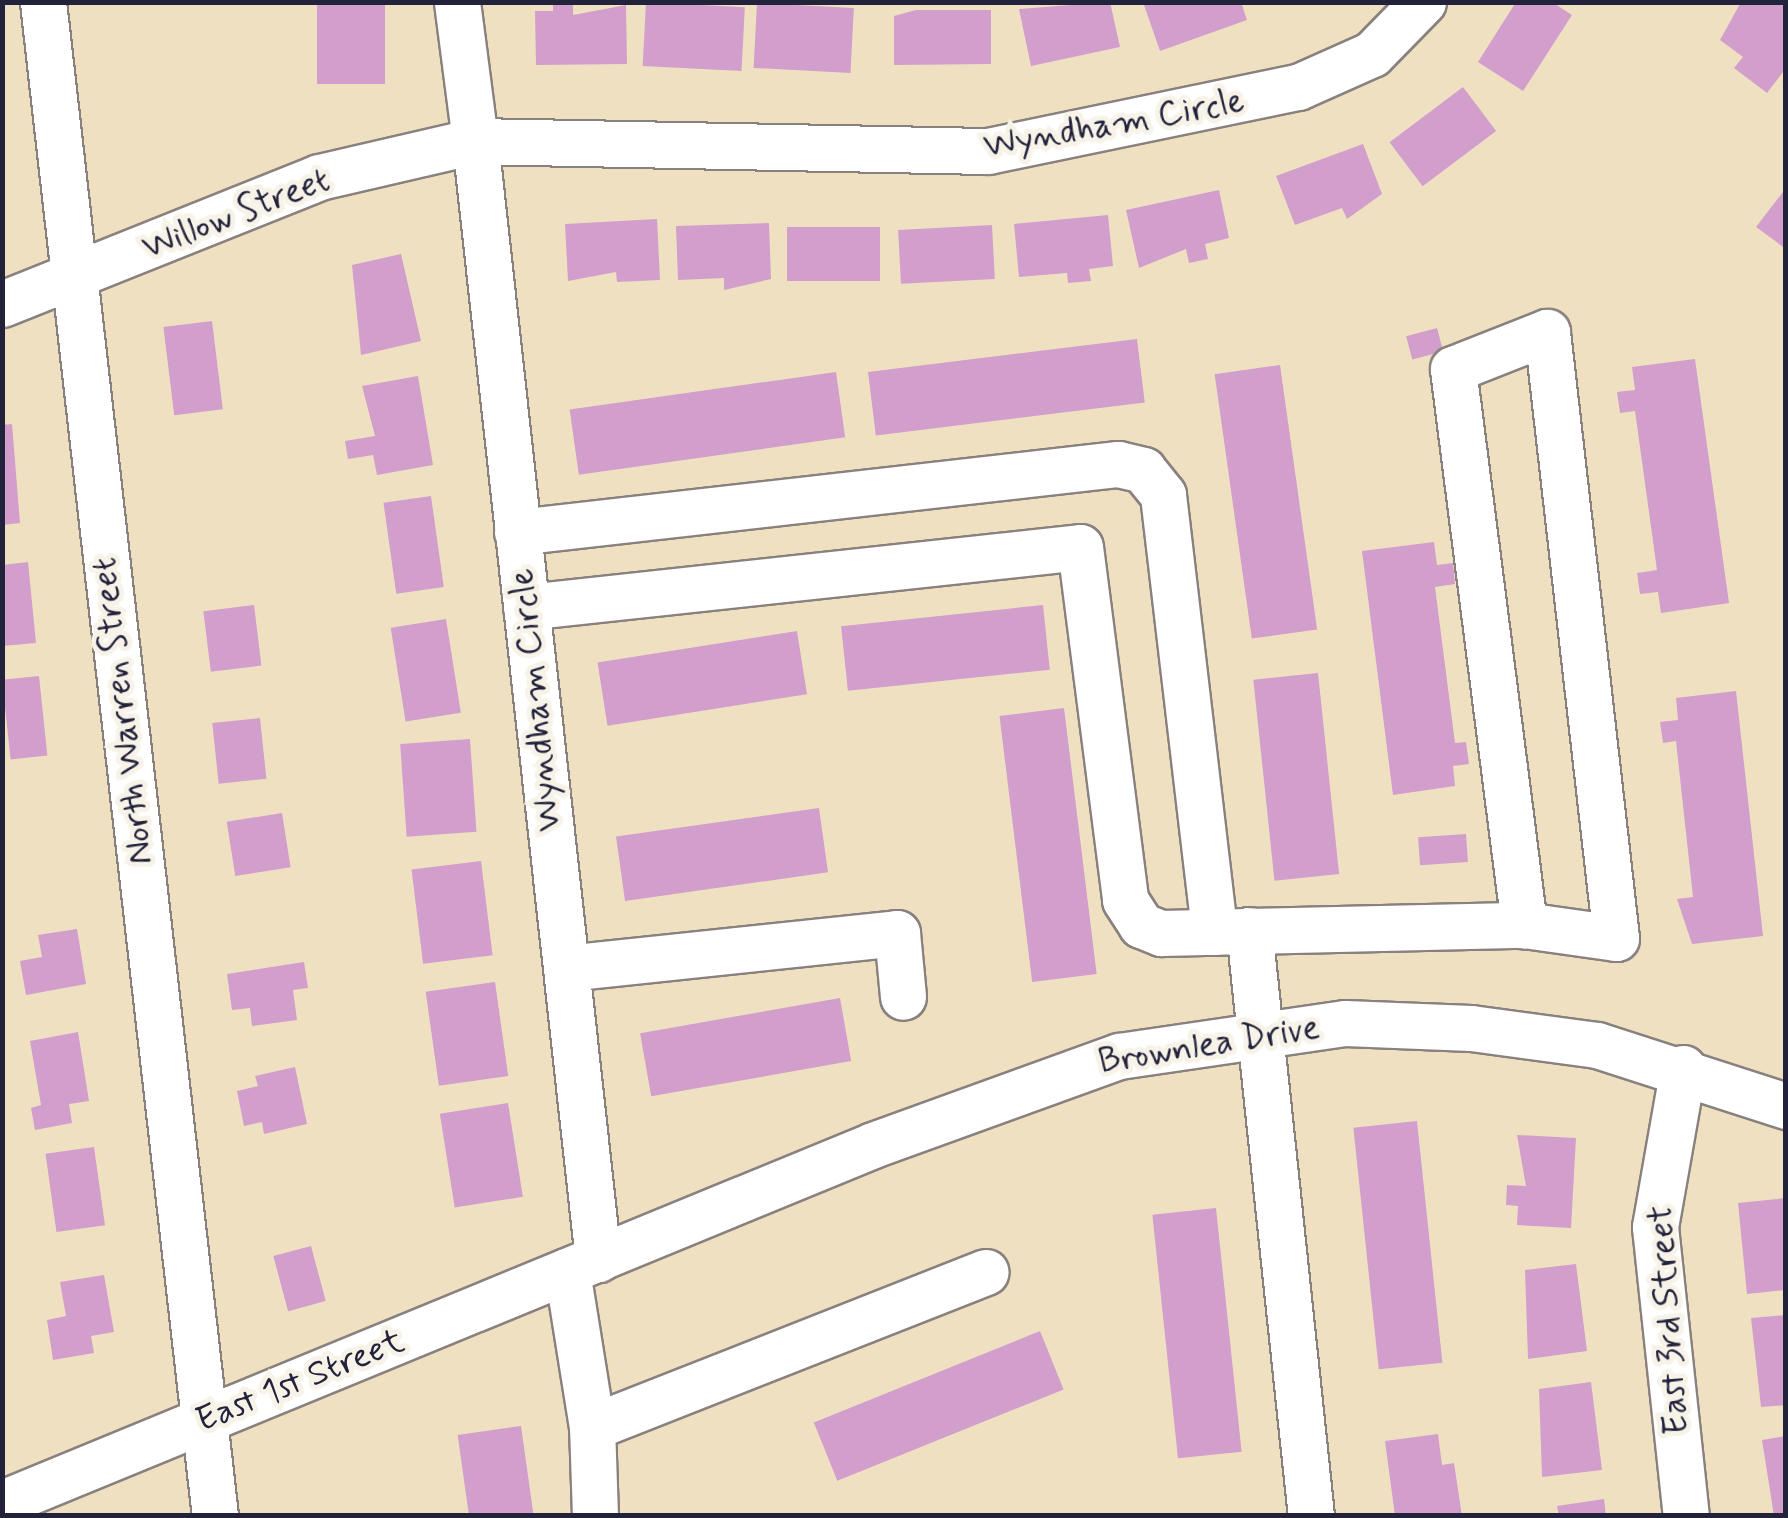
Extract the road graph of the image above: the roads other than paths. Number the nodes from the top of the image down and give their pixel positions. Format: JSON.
{"nodes":[{"id":1,"x":43,"y":2,"type":"edge"},
{"id":2,"x":457,"y":2,"type":"edge"},
{"id":3,"x":1423,"y":2,"type":"edge"},
{"id":4,"x":475,"y":141,"type":"junction"},
{"id":5,"x":74,"y":279,"type":"junction"},
{"id":6,"x":2,"y":304,"type":"edge"},
{"id":7,"x":516,"y":532,"type":"junction"},
{"id":8,"x":526,"y":607,"type":"junction"},
{"id":9,"x":1524,"y":925,"type":"junction"},
{"id":10,"x":1232,"y":931,"type":"junction"},
{"id":11,"x":566,"y":968,"type":"junction"},
{"id":12,"x":903,"y":997,"type":"dead end"},
{"id":13,"x":1256,"y":1032,"type":"junction"},
{"id":14,"x":1683,"y":1068,"type":"junction"},
{"id":15,"x":1786,"y":1106,"type":"edge"},
{"id":16,"x":583,"y":1265,"type":"junction"},
{"id":17,"x":986,"y":1272,"type":"dead end"},
{"id":18,"x":205,"y":1420,"type":"junction"},
{"id":19,"x":592,"y":1428,"type":"junction"},
{"id":20,"x":2,"y":1503,"type":"edge"},
{"id":21,"x":215,"y":1516,"type":"edge"},
{"id":22,"x":595,"y":1516,"type":"edge"},
{"id":23,"x":1311,"y":1516,"type":"edge"},
{"id":24,"x":1686,"y":1516,"type":"edge"}],
"edges":[{"from":1,"to":5,"type":"street","name":"North Warren Street"},
{"from":2,"to":4,"type":"street","name":"Wyndham Circle"},
{"from":3,"to":4,"type":"street","name":"Wyndham Circle"},
{"from":4,"to":5,"type":"street","name":"Willow Street"},
{"from":4,"to":7,"type":"street","name":"Wyndham Circle"},
{"from":5,"to":6,"type":"street","name":"Willow Street"},
{"from":5,"to":18,"type":"street","name":"North Warren Street"},
{"from":7,"to":8,"type":"street","name":"Wyndham Circle"},
{"from":7,"to":10,"type":"street"},
{"from":8,"to":10,"type":"street"},
{"from":8,"to":11,"type":"street","name":"Wyndham Circle"},
{"from":9,"to":9,"type":"street"},
{"from":9,"to":10,"type":"street"},
{"from":10,"to":13,"type":"street"},
{"from":11,"to":12,"type":"street"},
{"from":11,"to":16,"type":"street","name":"Wyndham Circle"},
{"from":13,"to":14,"type":"street","name":"Brownlea Drive"},
{"from":13,"to":16,"type":"street","name":"Brownlea Drive"},
{"from":13,"to":23,"type":"street"},
{"from":14,"to":15,"type":"street","name":"Brownlea Drive"},
{"from":14,"to":24,"type":"street","name":"East 3rd Street"},
{"from":16,"to":18,"type":"street","name":"East 1st Street"},
{"from":16,"to":19,"type":"street","name":"Wyndham Circle"},
{"from":17,"to":19,"type":"street"},
{"from":18,"to":20,"type":"street","name":"East 1st Street"},
{"from":18,"to":21,"type":"street","name":"North Warren Street"},
{"from":19,"to":22,"type":"street","name":"Wyndham Circle"}]}
